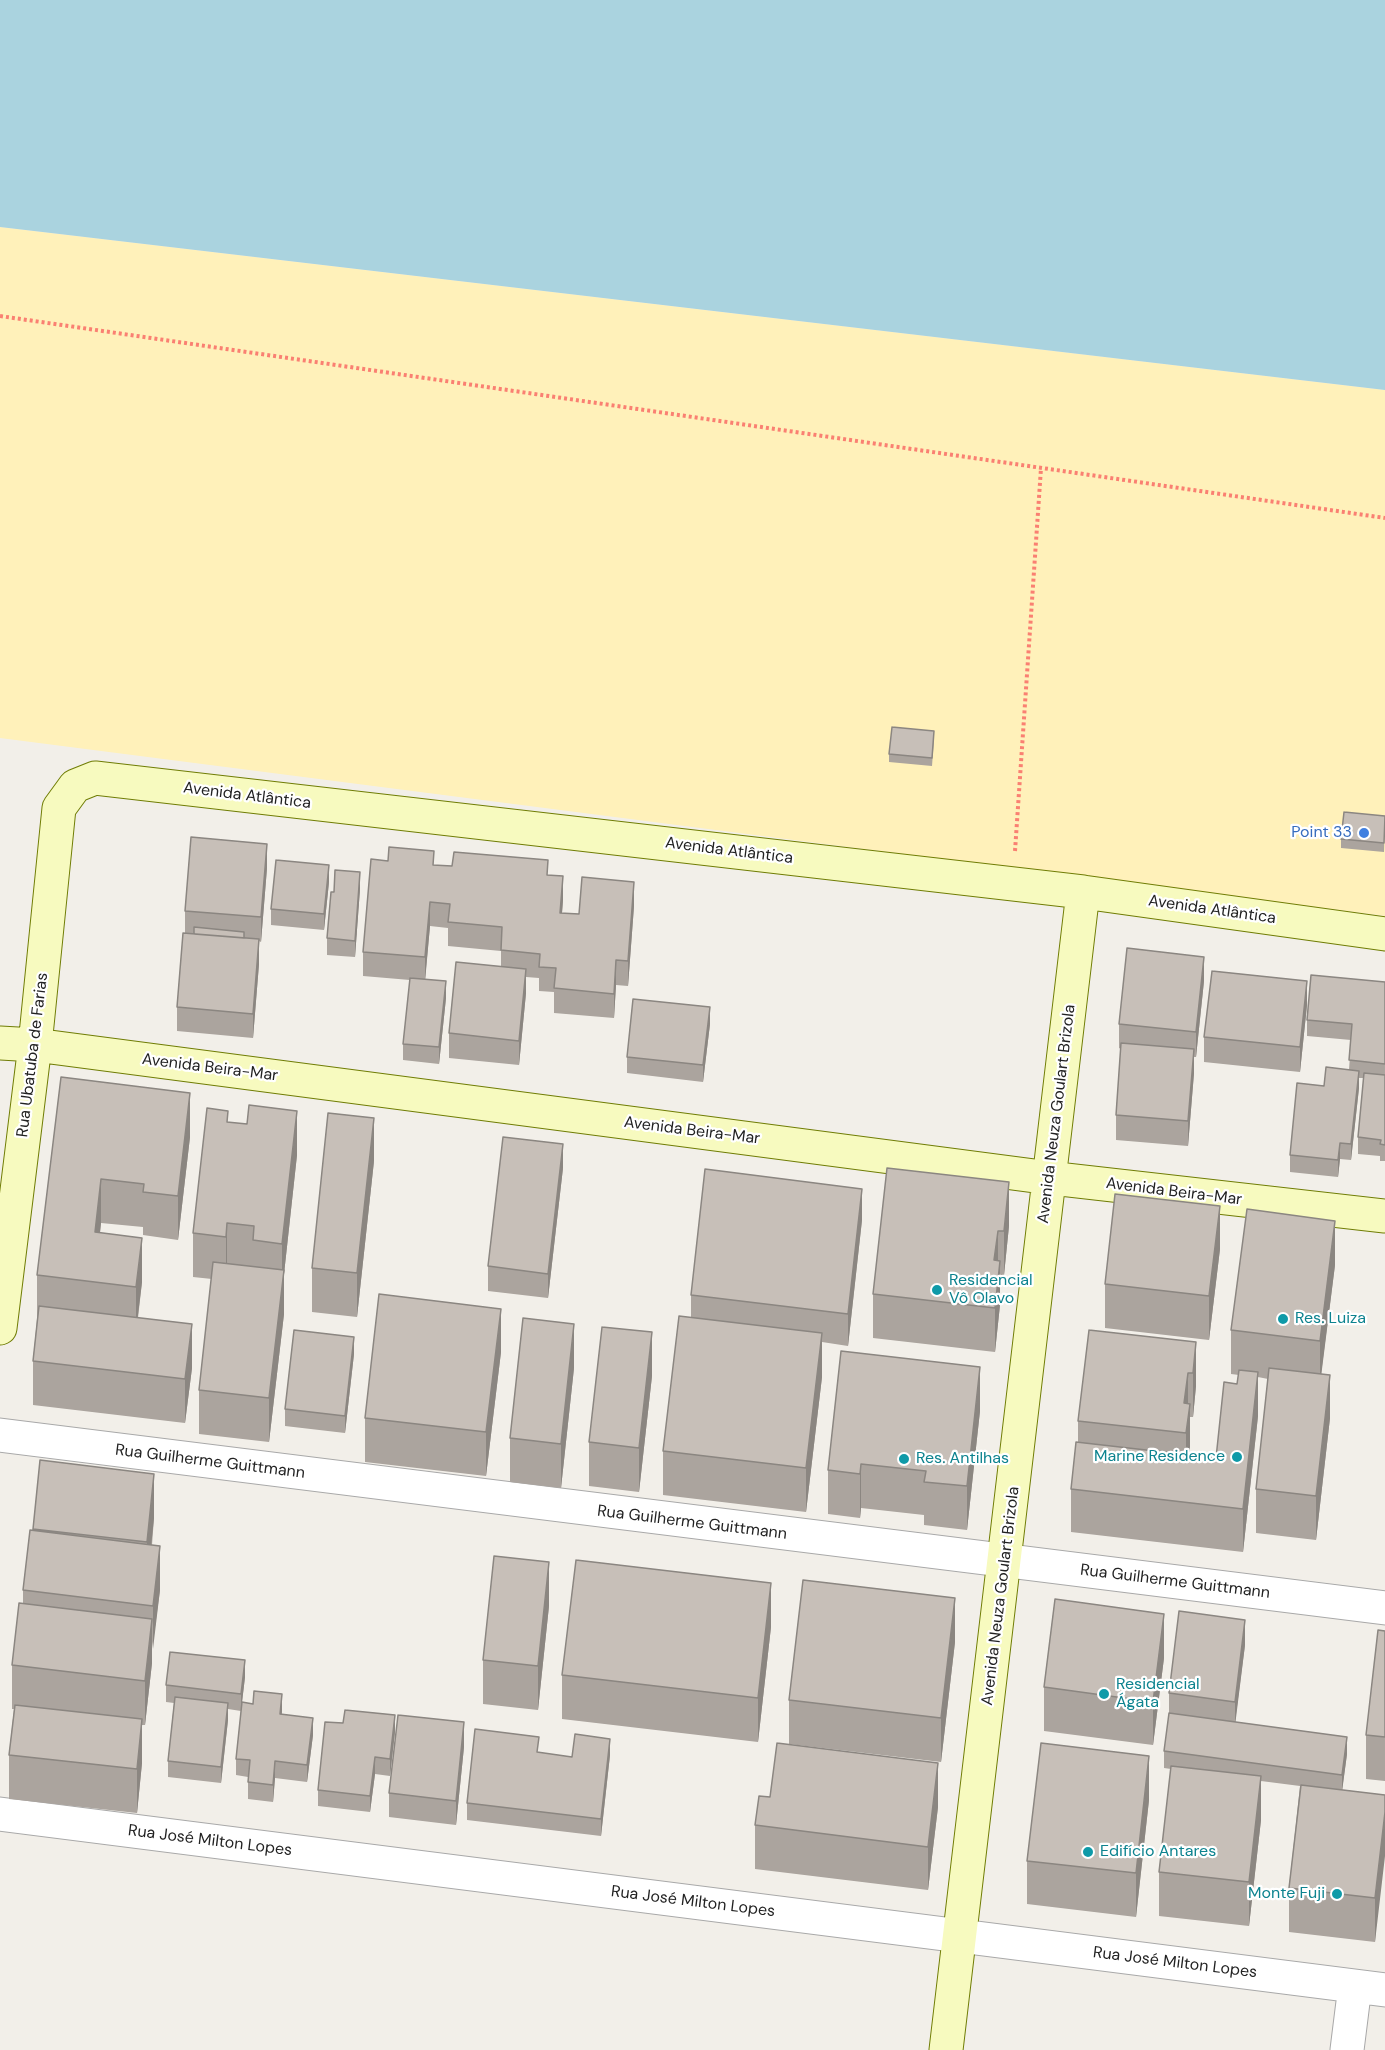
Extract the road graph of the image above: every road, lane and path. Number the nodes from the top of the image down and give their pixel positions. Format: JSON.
{"nodes":[{"id":1,"x":0,"y":316,"type":"edge"},
{"id":2,"x":1041,"y":468,"type":"junction"},
{"id":3,"x":1385,"y":518,"type":"edge"},
{"id":4,"x":75,"y":786,"type":"joint"},
{"id":5,"x":1013,"y":884,"type":"junction"},
{"id":6,"x":1083,"y":892,"type":"junction"},
{"id":7,"x":1385,"y":934,"type":"edge"},
{"id":8,"x":0,"y":1043,"type":"edge"},
{"id":9,"x":34,"y":1045,"type":"junction"},
{"id":10,"x":1050,"y":1178,"type":"junction"},
{"id":11,"x":1385,"y":1216,"type":"edge"},
{"id":12,"x":0,"y":1328,"type":"edge"},
{"id":13,"x":0,"y":1435,"type":"edge"},
{"id":14,"x":1005,"y":1562,"type":"junction"},
{"id":15,"x":1385,"y":1608,"type":"edge"},
{"id":16,"x":0,"y":1814,"type":"edge"},
{"id":17,"x":960,"y":1936,"type":"junction"},
{"id":18,"x":1370,"y":1988,"type":"edge"},
{"id":19,"x":946,"y":2050,"type":"edge"},
{"id":20,"x":1347,"y":2050,"type":"edge"}],
"edges":[{"from":1,"to":2,"type":"path"},
{"from":2,"to":3,"type":"path"},
{"from":2,"to":5,"type":"path"},
{"from":4,"to":5,"type":"main road","name":"Avenida Atlântica"},
{"from":4,"to":9,"type":"main road","name":"Rua Ubatuba de Farias"},
{"from":5,"to":6,"type":"main road","name":"Avenida Atlântica"},
{"from":6,"to":7,"type":"main road","name":"Avenida Atlântica"},
{"from":6,"to":10,"type":"main road","name":"Avenida Neuza Goulart Brizola"},
{"from":8,"to":9,"type":"main road","name":"Avenida Beira-Mar"},
{"from":9,"to":10,"type":"main road","name":"Avenida Beira-Mar"},
{"from":9,"to":12,"type":"main road","name":"Rua Ubatuba de Farias"},
{"from":10,"to":11,"type":"main road","name":"Avenida Beira-Mar"},
{"from":10,"to":14,"type":"main road","name":"Avenida Neuza Goulart Brizola"},
{"from":13,"to":14,"type":"street","name":"Rua Guilherme Guittmann"},
{"from":14,"to":15,"type":"street","name":"Rua Guilherme Guittmann"},
{"from":14,"to":17,"type":"main road","name":"Avenida Neuza Goulart Brizola"},
{"from":16,"to":17,"type":"street","name":"Rua José Milton Lopes"},
{"from":17,"to":18,"type":"street","name":"Rua José Milton Lopes"},
{"from":17,"to":19,"type":"main road","name":"Avenida Neuza Goulart Brizola"},
{"from":18,"to":20,"type":"street"}]}
